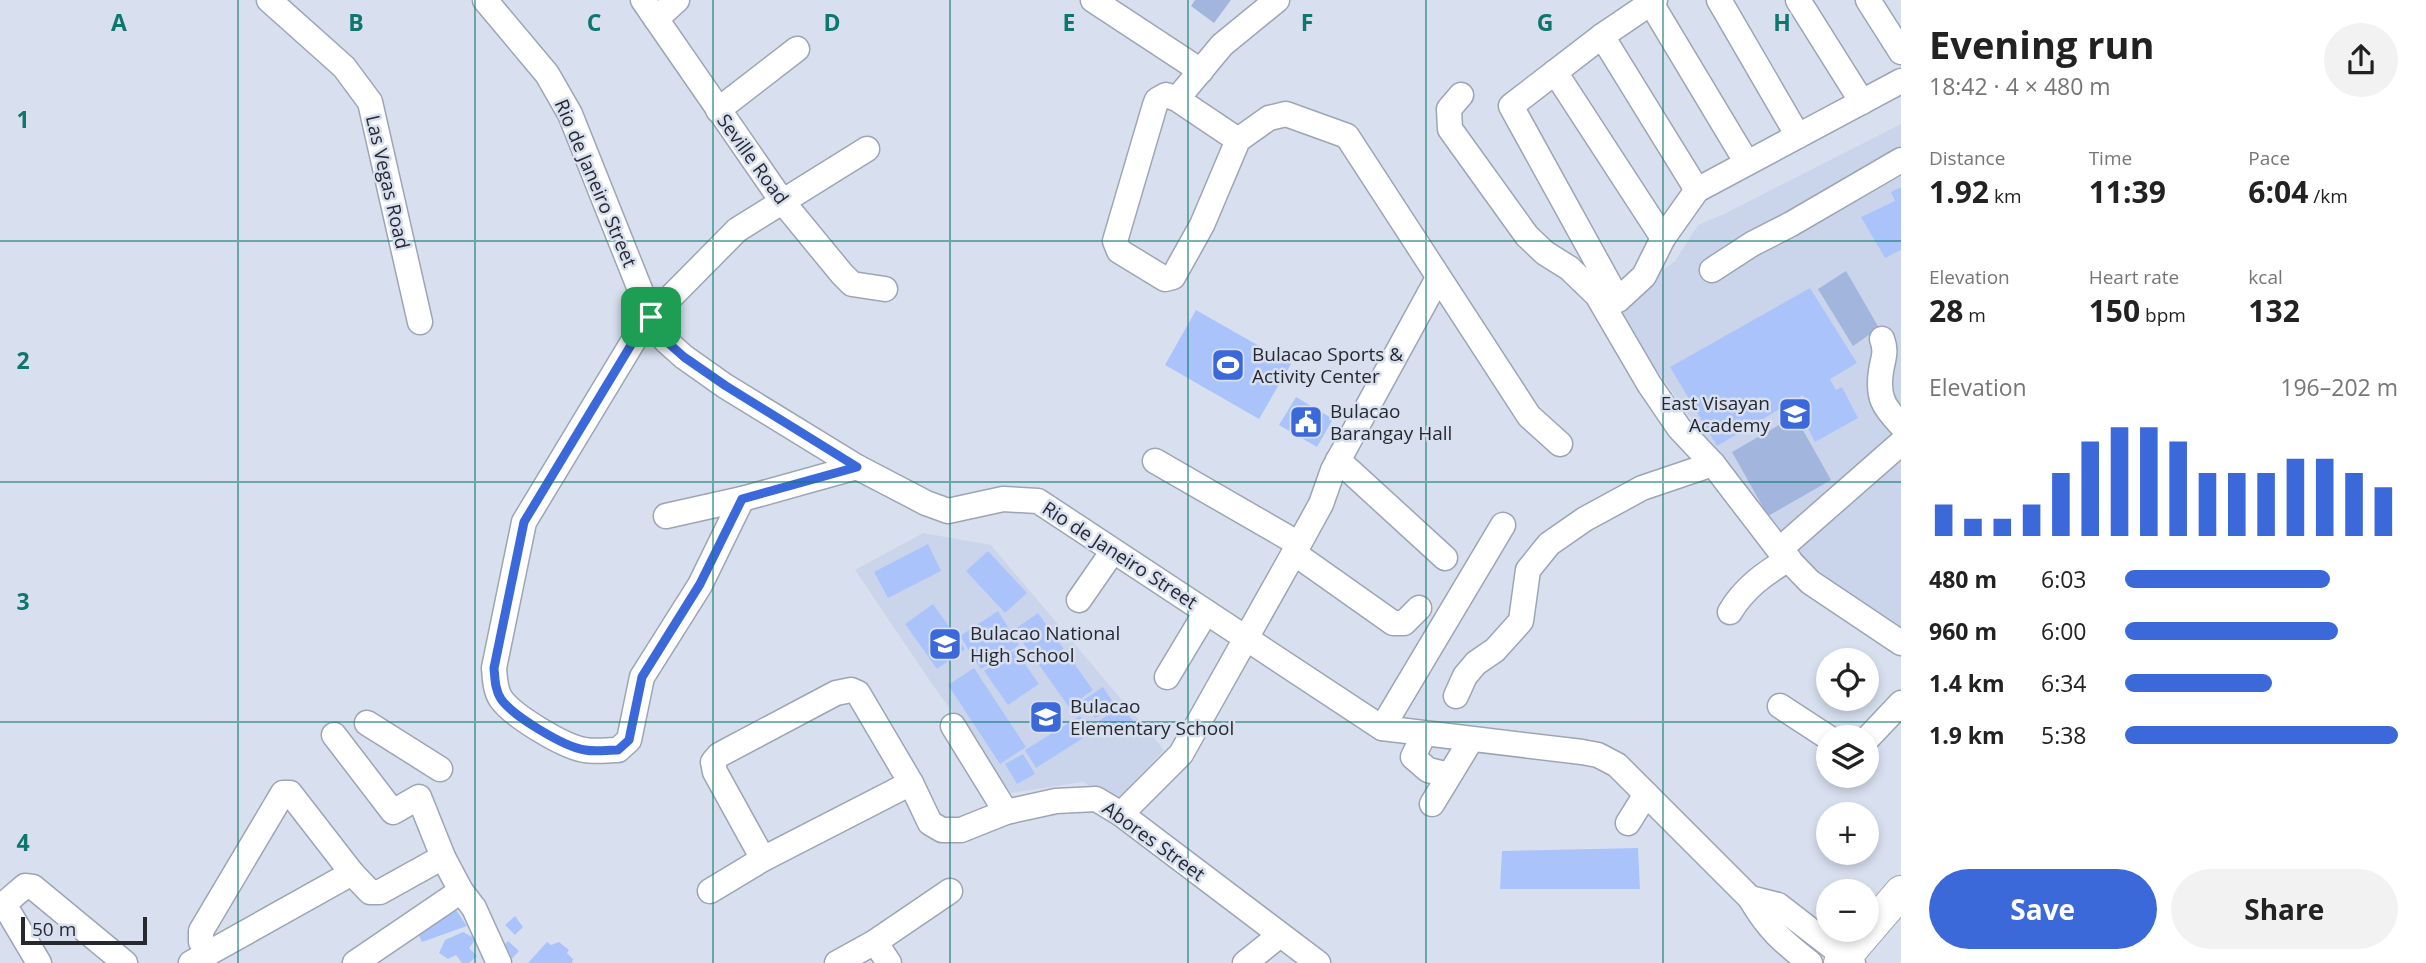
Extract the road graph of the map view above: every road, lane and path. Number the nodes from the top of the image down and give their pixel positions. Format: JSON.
{"nodes":[{"id":1,"x":269,"y":0,"type":"edge"},
{"id":2,"x":485,"y":0,"type":"edge"},
{"id":3,"x":677,"y":0,"type":"edge"},
{"id":4,"x":1093,"y":0,"type":"edge"},
{"id":5,"x":1278,"y":0,"type":"edge"},
{"id":6,"x":1719,"y":0,"type":"edge"},
{"id":7,"x":1798,"y":0,"type":"edge"},
{"id":8,"x":1868,"y":0,"type":"edge"},
{"id":9,"x":1653,"y":1,"type":"edge"},
{"id":10,"x":649,"y":10,"type":"edge"},
{"id":11,"x":1602,"y":36,"type":"junction"},
{"id":12,"x":797,"y":49,"type":"dead end"},
{"id":13,"x":1901,"y":52,"type":"edge"},
{"id":14,"x":1201,"y":71,"type":"junction"},
{"id":15,"x":1555,"y":72,"type":"junction"},
{"id":16,"x":1901,"y":81,"type":"edge"},
{"id":17,"x":1461,"y":95,"type":"dead end"},
{"id":18,"x":1177,"y":99,"type":"junction"},
{"id":19,"x":1862,"y":102,"type":"junction"},
{"id":20,"x":718,"y":110,"type":"junction"},
{"id":21,"x":1798,"y":136,"type":"junction"},
{"id":22,"x":1238,"y":140,"type":"junction"},
{"id":23,"x":867,"y":149,"type":"dead end"},
{"id":24,"x":1901,"y":160,"type":"edge"},
{"id":25,"x":1747,"y":163,"type":"junction"},
{"id":26,"x":1697,"y":190,"type":"junction"},
{"id":27,"x":782,"y":201,"type":"junction"},
{"id":28,"x":1663,"y":237,"type":"junction"},
{"id":29,"x":1712,"y":270,"type":"dead end"},
{"id":30,"x":1438,"y":278,"type":"junction"},
{"id":31,"x":885,"y":289,"type":"dead end"},
{"id":32,"x":651,"y":317,"type":"junction"},
{"id":33,"x":420,"y":321,"type":"dead end"},
{"id":34,"x":1882,"y":339,"type":"dead end"},
{"id":35,"x":1901,"y":425,"type":"edge"},
{"id":36,"x":1901,"y":443,"type":"edge"},
{"id":37,"x":1560,"y":444,"type":"dead end"},
{"id":38,"x":1338,"y":460,"type":"junction"},
{"id":39,"x":1155,"y":461,"type":"dead end"},
{"id":40,"x":1713,"y":464,"type":"junction"},
{"id":41,"x":857,"y":467,"type":"junction"},
{"id":42,"x":742,"y":499,"type":"junction"},
{"id":43,"x":666,"y":516,"type":"dead end"},
{"id":44,"x":1503,"y":525,"type":"dead end"},
{"id":45,"x":1297,"y":549,"type":"junction"},
{"id":46,"x":1113,"y":551,"type":"junction"},
{"id":47,"x":1784,"y":554,"type":"junction"},
{"id":48,"x":1445,"y":558,"type":"dead end"},
{"id":49,"x":1079,"y":600,"type":"dead end"},
{"id":50,"x":1419,"y":608,"type":"dead end"},
{"id":51,"x":1206,"y":612,"type":"junction"},
{"id":52,"x":1730,"y":612,"type":"dead end"},
{"id":53,"x":1245,"y":637,"type":"junction"},
{"id":54,"x":1901,"y":643,"type":"edge"},
{"id":55,"x":1167,"y":677,"type":"dead end"},
{"id":56,"x":1456,"y":696,"type":"dead end"},
{"id":57,"x":1901,"y":703,"type":"edge"},
{"id":58,"x":1780,"y":706,"type":"dead end"},
{"id":59,"x":953,"y":726,"type":"dead end"},
{"id":60,"x":1879,"y":726,"type":"edge"},
{"id":61,"x":1382,"y":728,"type":"junction"},
{"id":62,"x":1816,"y":730,"type":"edge"},
{"id":63,"x":1424,"y":734,"type":"junction"},
{"id":64,"x":334,"y":735,"type":"dead end"},
{"id":65,"x":1471,"y":740,"type":"junction"},
{"id":66,"x":354,"y":761,"type":"junction"},
{"id":67,"x":440,"y":769,"type":"dead end"},
{"id":68,"x":1449,"y":775,"type":"junction"},
{"id":69,"x":911,"y":783,"type":"junction"},
{"id":70,"x":1646,"y":794,"type":"junction"},
{"id":71,"x":1432,"y":804,"type":"dead end"},
{"id":72,"x":1006,"y":812,"type":"junction"},
{"id":73,"x":1121,"y":814,"type":"junction"},
{"id":74,"x":1628,"y":823,"type":"dead end"},
{"id":75,"x":443,"y":857,"type":"junction"},
{"id":76,"x":762,"y":859,"type":"junction"},
{"id":77,"x":352,"y":873,"type":"junction"},
{"id":78,"x":461,"y":891,"type":"junction"},
{"id":79,"x":710,"y":891,"type":"dead end"},
{"id":80,"x":950,"y":891,"type":"dead end"},
{"id":81,"x":1901,"y":892,"type":"edge"},
{"id":82,"x":1750,"y":898,"type":"junction"},
{"id":83,"x":1901,"y":918,"type":"edge"},
{"id":84,"x":1280,"y":935,"type":"junction"},
{"id":85,"x":875,"y":942,"type":"junction"},
{"id":86,"x":200,"y":958,"type":"edge"},
{"id":87,"x":1850,"y":962,"type":"edge"},
{"id":88,"x":39,"y":963,"type":"edge"},
{"id":89,"x":125,"y":963,"type":"edge"},
{"id":90,"x":355,"y":963,"type":"edge"},
{"id":91,"x":499,"y":963,"type":"edge"},
{"id":92,"x":837,"y":963,"type":"edge"},
{"id":93,"x":889,"y":963,"type":"edge"},
{"id":94,"x":1245,"y":963,"type":"edge"},
{"id":95,"x":1318,"y":963,"type":"edge"},
{"id":96,"x":1810,"y":963,"type":"edge"}],
"edges":[{"from":1,"to":33,"type":"street","name":"Las Vegas Road"},
{"from":2,"to":32,"type":"street","name":"Rio de Janeiro Street"},
{"from":3,"to":10,"type":"street"},
{"from":4,"to":14,"type":"street"},
{"from":5,"to":14,"type":"street"},
{"from":6,"to":21,"type":"street"},
{"from":7,"to":19,"type":"street"},
{"from":8,"to":13,"type":"street"},
{"from":9,"to":11,"type":"street"},
{"from":9,"to":25,"type":"street"},
{"from":10,"to":20,"type":"street","name":"Seville Road"},
{"from":11,"to":15,"type":"street"},
{"from":11,"to":26,"type":"street"},
{"from":12,"to":20,"type":"street"},
{"from":14,"to":18,"type":"street"},
{"from":15,"to":28,"type":"street"},
{"from":15,"to":28,"type":"street"},
{"from":16,"to":19,"type":"street"},
{"from":17,"to":40,"type":"street"},
{"from":18,"to":22,"type":"street"},
{"from":18,"to":22,"type":"street"},
{"from":19,"to":21,"type":"street"},
{"from":20,"to":27,"type":"street","name":"Seville Road"},
{"from":21,"to":25,"type":"street"},
{"from":22,"to":30,"type":"street"},
{"from":23,"to":27,"type":"street"},
{"from":24,"to":29,"type":"street"},
{"from":25,"to":26,"type":"street"},
{"from":26,"to":28,"type":"street"},
{"from":27,"to":31,"type":"street","name":"Seville Road"},
{"from":27,"to":32,"type":"street"},
{"from":30,"to":37,"type":"street"},
{"from":30,"to":38,"type":"street"},
{"from":32,"to":41,"type":"street","name":"Rio de Janeiro Street"},
{"from":32,"to":42,"type":"street"},
{"from":34,"to":35,"type":"street"},
{"from":36,"to":47,"type":"street"},
{"from":38,"to":45,"type":"street"},
{"from":38,"to":48,"type":"street"},
{"from":39,"to":45,"type":"street"},
{"from":40,"to":47,"type":"street"},
{"from":40,"to":56,"type":"street"},
{"from":41,"to":42,"type":"street"},
{"from":41,"to":46,"type":"street","name":"Rio de Janeiro Street"},
{"from":42,"to":43,"type":"street"},
{"from":44,"to":61,"type":"street"},
{"from":45,"to":50,"type":"street"},
{"from":45,"to":53,"type":"street"},
{"from":46,"to":49,"type":"street"},
{"from":46,"to":51,"type":"street","name":"Rio de Janeiro Street"},
{"from":47,"to":52,"type":"street"},
{"from":47,"to":54,"type":"street"},
{"from":51,"to":53,"type":"street","name":"Rio de Janeiro Street"},
{"from":51,"to":55,"type":"street"},
{"from":53,"to":61,"type":"street","name":"Rio de Janeiro Street"},
{"from":53,"to":73,"type":"street"},
{"from":57,"to":60,"type":"street"},
{"from":58,"to":62,"type":"street"},
{"from":59,"to":72,"type":"street"},
{"from":61,"to":63,"type":"street","name":"Rio de Janeiro Street"},
{"from":63,"to":65,"type":"street","name":"Rio de Janeiro Street"},
{"from":63,"to":68,"type":"street"},
{"from":64,"to":66,"type":"street"},
{"from":65,"to":68,"type":"street"},
{"from":65,"to":70,"type":"street","name":"Rio de Janeiro Street"},
{"from":66,"to":67,"type":"street"},
{"from":66,"to":75,"type":"street"},
{"from":68,"to":71,"type":"street"},
{"from":69,"to":72,"type":"street","name":"Abores Street"},
{"from":69,"to":76,"type":"street"},
{"from":69,"to":76,"type":"street","name":"Abores Street"},
{"from":70,"to":74,"type":"street"},
{"from":70,"to":82,"type":"street","name":"Rio de Janeiro Street"},
{"from":72,"to":73,"type":"street","name":"Abores Street"},
{"from":73,"to":84,"type":"street","name":"Abores Street"},
{"from":75,"to":77,"type":"street"},
{"from":75,"to":78,"type":"street"},
{"from":76,"to":79,"type":"street"},
{"from":77,"to":86,"type":"street"},
{"from":77,"to":86,"type":"street"},
{"from":78,"to":90,"type":"street"},
{"from":78,"to":91,"type":"street"},
{"from":80,"to":85,"type":"street"},
{"from":81,"to":87,"type":"main road"},
{"from":82,"to":87,"type":"street","name":"Rio de Janeiro Street"},
{"from":82,"to":96,"type":"street","name":"Rio de Janeiro Street"},
{"from":83,"to":87,"type":"main road"},
{"from":84,"to":94,"type":"street"},
{"from":84,"to":95,"type":"street","name":"Abores Street"},
{"from":85,"to":92,"type":"street"},
{"from":85,"to":93,"type":"street"},
{"from":88,"to":89,"type":"street"}]}
